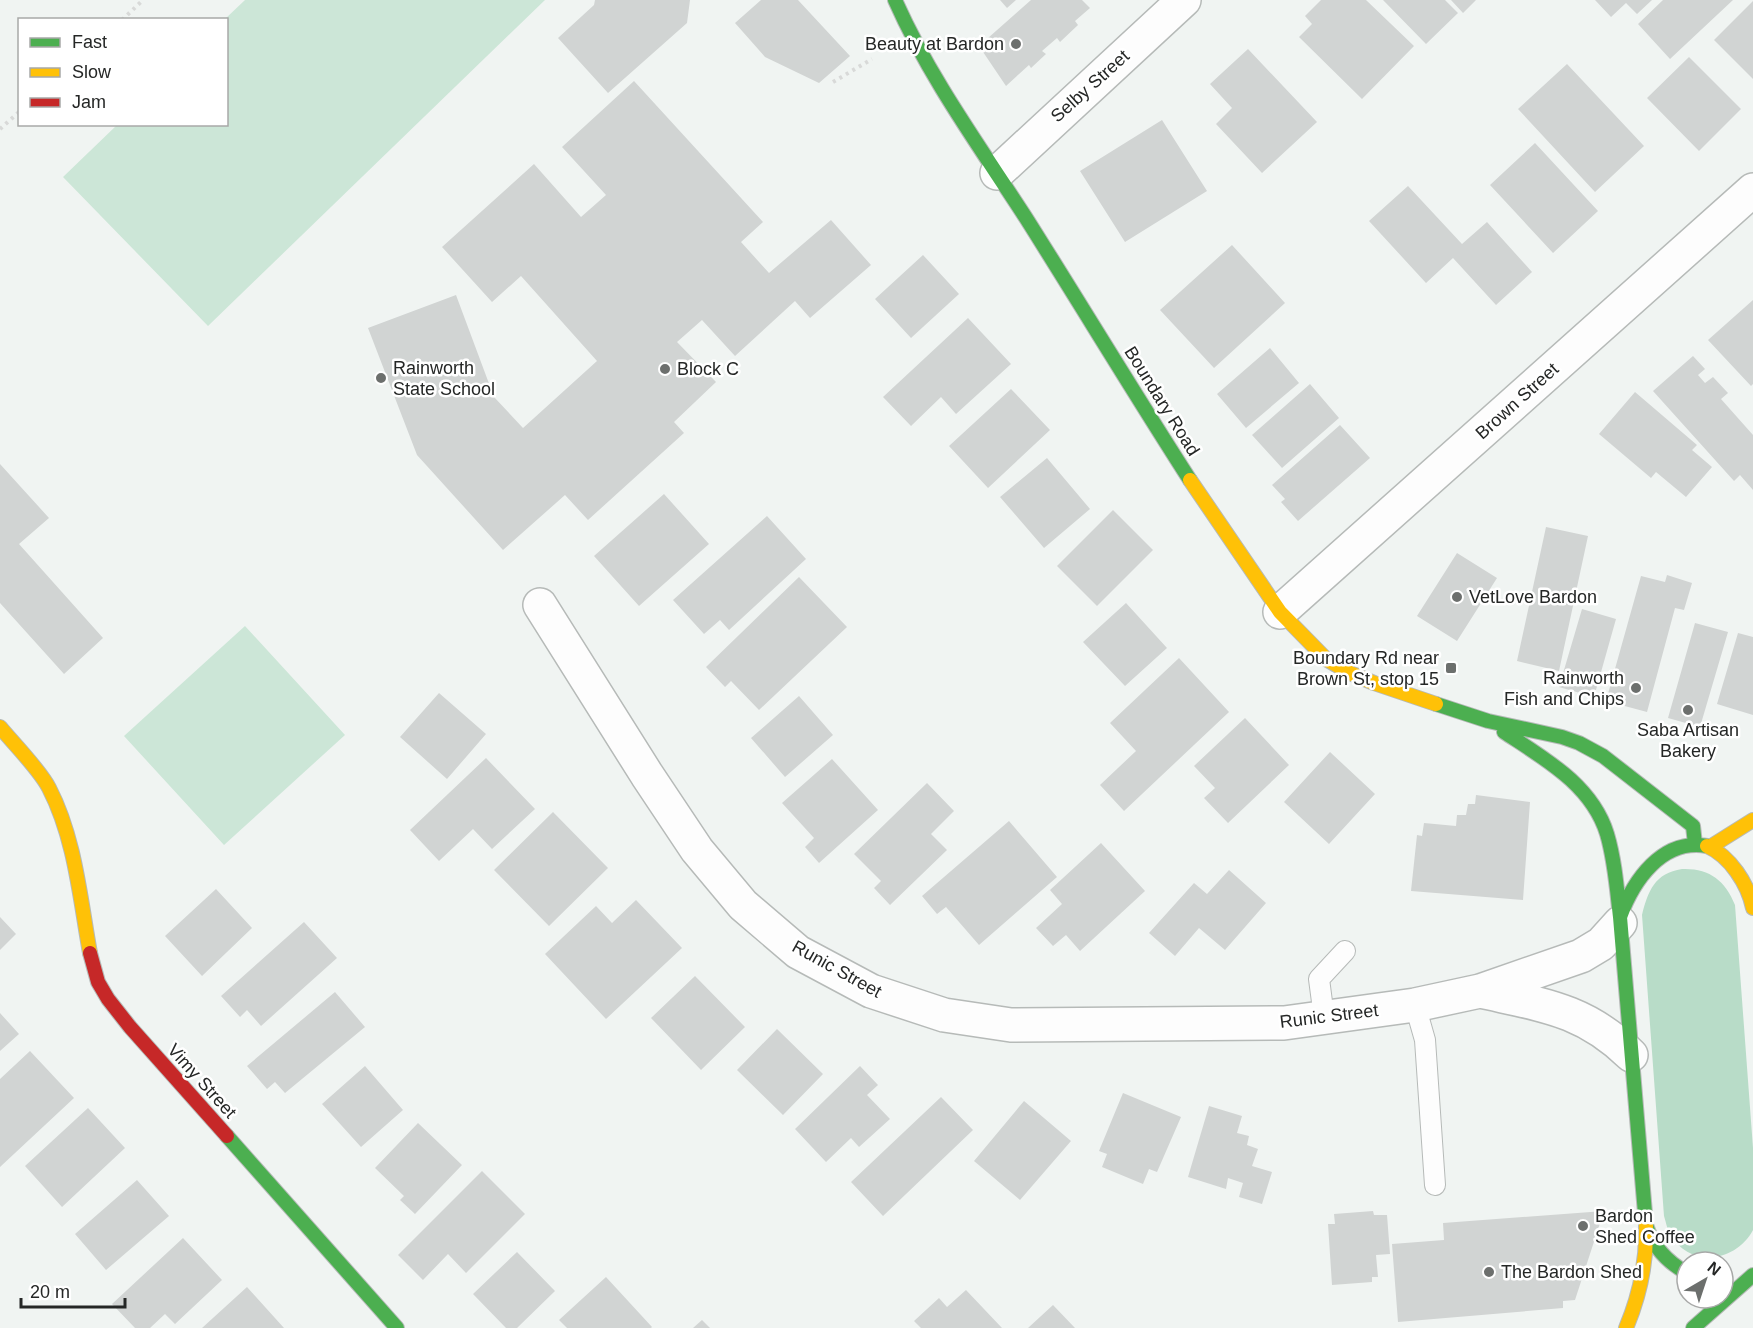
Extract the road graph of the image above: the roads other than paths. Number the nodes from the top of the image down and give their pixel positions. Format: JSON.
{"nodes":[{"id":1,"x":895,"y":0,"type":"edge"},
{"id":2,"x":1184,"y":0,"type":"edge"},
{"id":3,"x":997,"y":173,"type":"junction"},
{"id":4,"x":1753,"y":190,"type":"edge"},
{"id":5,"x":540,"y":605,"type":"dead end"},
{"id":6,"x":1280,"y":612,"type":"junction"},
{"id":7,"x":1488,"y":721,"type":"junction"},
{"id":8,"x":0,"y":728,"type":"edge"},
{"id":9,"x":1753,"y":820,"type":"edge"},
{"id":10,"x":1695,"y":844,"type":"junction"},
{"id":11,"x":1710,"y":847,"type":"junction"},
{"id":12,"x":1753,"y":908,"type":"edge"},
{"id":13,"x":1620,"y":920,"type":"junction"},
{"id":14,"x":1345,"y":951,"type":"dead end"},
{"id":15,"x":1480,"y":991,"type":"junction"},
{"id":16,"x":1415,"y":1005,"type":"junction"},
{"id":17,"x":1324,"y":1017,"type":"junction"},
{"id":18,"x":1631,"y":1055,"type":"junction"},
{"id":19,"x":1435,"y":1185,"type":"dead end"},
{"id":20,"x":1646,"y":1225,"type":"junction"},
{"id":21,"x":1675,"y":1265,"type":"edge"},
{"id":22,"x":1753,"y":1275,"type":"edge"},
{"id":23,"x":1735,"y":1279,"type":"edge"},
{"id":24,"x":397,"y":1328,"type":"edge"},
{"id":25,"x":1626,"y":1328,"type":"edge"},
{"id":26,"x":1693,"y":1328,"type":"edge"}],
"edges":[{"from":1,"to":3,"type":"main road","name":"Boundary Road"},
{"from":2,"to":3,"type":"street","name":"Selby Street"},
{"from":3,"to":6,"type":"main road","name":"Boundary Road"},
{"from":4,"to":6,"type":"street","name":"Brown Street"},
{"from":5,"to":17,"type":"street","name":"Runic Street"},
{"from":6,"to":7,"type":"main road","name":"Boundary Road"},
{"from":7,"to":10,"type":"main road","name":"Boundary Road"},
{"from":7,"to":13,"type":"main road","name":"Boundary Road"},
{"from":8,"to":24,"type":"main road","name":"Vimy Street"},
{"from":9,"to":11,"type":"main road"},
{"from":10,"to":11,"type":"main road"},
{"from":10,"to":13,"type":"main road"},
{"from":11,"to":12,"type":"main road"},
{"from":13,"to":15,"type":"street","name":"Runic Street"},
{"from":13,"to":18,"type":"main road","name":"Boundary Road"},
{"from":14,"to":17,"type":"lane"},
{"from":15,"to":16,"type":"street","name":"Runic Street"},
{"from":15,"to":18,"type":"street","name":"Runic Street"},
{"from":16,"to":17,"type":"street","name":"Runic Street"},
{"from":16,"to":19,"type":"lane"},
{"from":18,"to":20,"type":"main road","name":"Boundary Road"},
{"from":20,"to":21,"type":"main road"},
{"from":20,"to":25,"type":"main road"},
{"from":22,"to":23,"type":"main road"},
{"from":22,"to":26,"type":"main road"}]}
